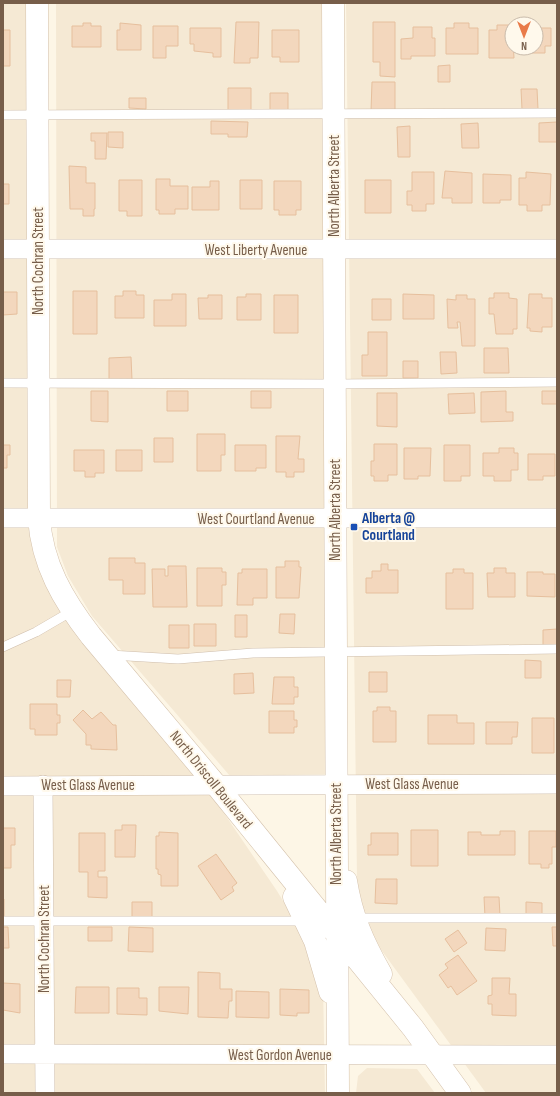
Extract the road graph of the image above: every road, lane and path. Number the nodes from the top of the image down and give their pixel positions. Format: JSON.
{"nodes":[{"id":1,"x":37,"y":3,"type":"edge"},
{"id":2,"x":333,"y":3,"type":"edge"},
{"id":3,"x":334,"y":113,"type":"junction"},
{"id":4,"x":557,"y":113,"type":"edge"},
{"id":5,"x":3,"y":115,"type":"edge"},
{"id":6,"x":37,"y":115,"type":"junction"},
{"id":7,"x":3,"y":249,"type":"edge"},
{"id":8,"x":557,"y":249,"type":"edge"},
{"id":9,"x":37,"y":250,"type":"junction"},
{"id":10,"x":334,"y":250,"type":"junction"},
{"id":11,"x":557,"y":382,"type":"edge"},
{"id":12,"x":3,"y":383,"type":"edge"},
{"id":13,"x":39,"y":383,"type":"junction"},
{"id":14,"x":334,"y":384,"type":"junction"},
{"id":15,"x":3,"y":518,"type":"edge"},
{"id":16,"x":39,"y":518,"type":"junction"},
{"id":17,"x":557,"y":518,"type":"edge"},
{"id":18,"x":335,"y":519,"type":"junction"},
{"id":19,"x":72,"y":611,"type":"junction"},
{"id":20,"x":3,"y":647,"type":"edge"},
{"id":21,"x":557,"y":649,"type":"edge"},
{"id":22,"x":335,"y":651,"type":"junction"},
{"id":23,"x":107,"y":655,"type":"junction"},
{"id":24,"x":336,"y":784,"type":"junction"},
{"id":25,"x":557,"y":784,"type":"edge"},
{"id":26,"x":43,"y":785,"type":"junction"},
{"id":27,"x":216,"y":785,"type":"junction"},
{"id":28,"x":3,"y":786,"type":"edge"},
{"id":29,"x":336,"y":820,"type":"junction"},
{"id":30,"x":273,"y":857,"type":"junction"},
{"id":31,"x":355,"y":918,"type":"junction"},
{"id":32,"x":557,"y":918,"type":"edge"},
{"id":33,"x":3,"y":921,"type":"edge"},
{"id":34,"x":44,"y":921,"type":"junction"},
{"id":35,"x":306,"y":921,"type":"junction"},
{"id":36,"x":337,"y":936,"type":"junction"},
{"id":37,"x":337,"y":1018,"type":"junction"},
{"id":38,"x":413,"y":1028,"type":"junction"},
{"id":39,"x":3,"y":1054,"type":"edge"},
{"id":40,"x":45,"y":1054,"type":"junction"},
{"id":41,"x":432,"y":1055,"type":"junction"},
{"id":42,"x":557,"y":1055,"type":"edge"},
{"id":43,"x":338,"y":1056,"type":"junction"},
{"id":44,"x":45,"y":1093,"type":"edge"},
{"id":45,"x":338,"y":1093,"type":"edge"},
{"id":46,"x":460,"y":1093,"type":"edge"}],
"edges":[{"from":1,"to":6,"type":"main road","name":"North Cochran Street"},
{"from":2,"to":3,"type":"main road","name":"North Alberta Street"},
{"from":3,"to":4,"type":"lane"},
{"from":3,"to":6,"type":"lane"},
{"from":3,"to":10,"type":"main road","name":"North Alberta Street"},
{"from":5,"to":6,"type":"lane"},
{"from":6,"to":9,"type":"main road","name":"North Cochran Street"},
{"from":7,"to":9,"type":"street","name":"West Liberty Avenue"},
{"from":8,"to":10,"type":"street","name":"West Liberty Avenue"},
{"from":9,"to":10,"type":"street","name":"West Liberty Avenue"},
{"from":9,"to":13,"type":"main road","name":"North Cochran Street"},
{"from":10,"to":14,"type":"main road","name":"North Alberta Street"},
{"from":11,"to":14,"type":"lane"},
{"from":12,"to":13,"type":"lane"},
{"from":13,"to":14,"type":"lane"},
{"from":13,"to":16,"type":"main road","name":"North Cochran Street"},
{"from":14,"to":18,"type":"main road","name":"North Alberta Street"},
{"from":15,"to":16,"type":"street","name":"West Courtland Avenue"},
{"from":16,"to":18,"type":"street","name":"West Courtland Avenue"},
{"from":16,"to":19,"type":"main road","name":"North Driscoll Boulevard"},
{"from":17,"to":18,"type":"street","name":"West Courtland Avenue"},
{"from":18,"to":22,"type":"main road","name":"North Alberta Street"},
{"from":19,"to":20,"type":"lane"},
{"from":19,"to":23,"type":"main road","name":"North Driscoll Boulevard"},
{"from":21,"to":22,"type":"lane"},
{"from":22,"to":23,"type":"lane"},
{"from":22,"to":24,"type":"main road","name":"North Alberta Street"},
{"from":23,"to":27,"type":"main road","name":"North Driscoll Boulevard"},
{"from":24,"to":25,"type":"street","name":"West Glass Avenue"},
{"from":24,"to":27,"type":"street","name":"West Glass Avenue"},
{"from":24,"to":29,"type":"main road","name":"North Alberta Street"},
{"from":26,"to":27,"type":"street","name":"West Glass Avenue"},
{"from":26,"to":28,"type":"street","name":"West Glass Avenue"},
{"from":26,"to":34,"type":"street","name":"North Cochran Street"},
{"from":27,"to":30,"type":"main road","name":"North Driscoll Boulevard"},
{"from":29,"to":31,"type":"main road","name":"North Driscoll Boulevard"},
{"from":29,"to":36,"type":"main road","name":"North Alberta Street"},
{"from":30,"to":35,"type":"main road","name":"North Alberta Street"},
{"from":30,"to":36,"type":"main road","name":"North Driscoll Boulevard"},
{"from":31,"to":32,"type":"lane"},
{"from":31,"to":38,"type":"main road","name":"North Driscoll Boulevard"},
{"from":33,"to":34,"type":"lane"},
{"from":34,"to":35,"type":"lane"},
{"from":34,"to":40,"type":"street","name":"North Cochran Street"},
{"from":35,"to":37,"type":"main road","name":"North Alberta Street"},
{"from":36,"to":37,"type":"main road","name":"North Alberta Street"},
{"from":36,"to":38,"type":"main road","name":"North Driscoll Boulevard"},
{"from":37,"to":43,"type":"main road","name":"North Alberta Street"},
{"from":38,"to":41,"type":"main road","name":"North Driscoll Boulevard"},
{"from":39,"to":40,"type":"street","name":"West Gordon Avenue"},
{"from":40,"to":43,"type":"street","name":"West Gordon Avenue"},
{"from":40,"to":44,"type":"street","name":"North Cochran Street"},
{"from":41,"to":42,"type":"street","name":"West Gordon Avenue"},
{"from":41,"to":43,"type":"street","name":"West Gordon Avenue"},
{"from":41,"to":46,"type":"main road","name":"North Driscoll Boulevard"},
{"from":43,"to":45,"type":"main road","name":"North Alberta Street"}]}
